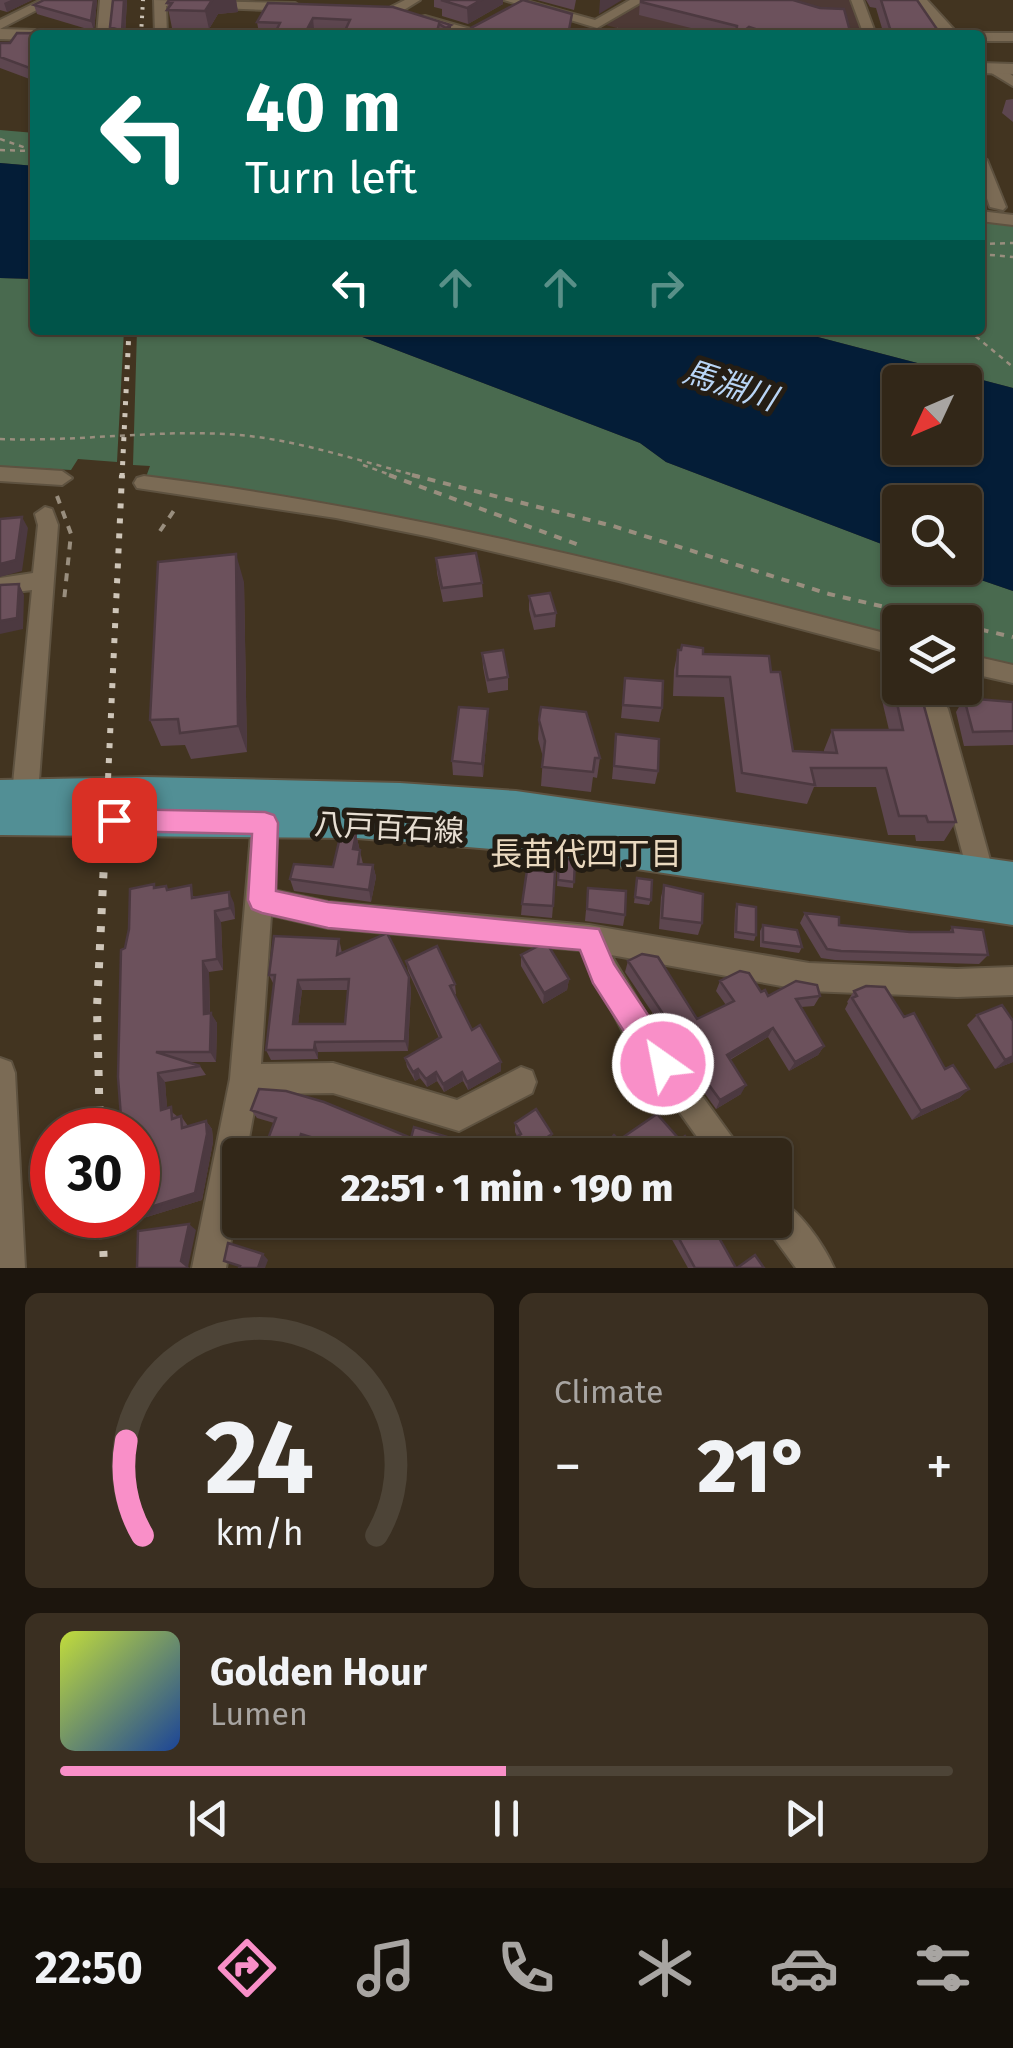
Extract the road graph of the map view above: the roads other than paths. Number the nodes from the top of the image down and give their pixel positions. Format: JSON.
{"nodes":[{"id":1,"x":26,"y":0,"type":"edge"},
{"id":2,"x":106,"y":0,"type":"edge"},
{"id":3,"x":638,"y":0,"type":"edge"},
{"id":4,"x":857,"y":0,"type":"edge"},
{"id":5,"x":918,"y":0,"type":"edge"},
{"id":6,"x":160,"y":1,"type":"edge"},
{"id":7,"x":46,"y":2,"type":"edge"},
{"id":8,"x":254,"y":3,"type":"edge"},
{"id":9,"x":404,"y":3,"type":"edge"},
{"id":10,"x":512,"y":5,"type":"edge"},
{"id":11,"x":306,"y":7,"type":"edge"},
{"id":12,"x":377,"y":10,"type":"edge"},
{"id":13,"x":487,"y":23,"type":"edge"},
{"id":14,"x":0,"y":25,"type":"edge"},
{"id":15,"x":103,"y":30,"type":"edge"},
{"id":16,"x":161,"y":30,"type":"edge"},
{"id":17,"x":460,"y":30,"type":"edge"},
{"id":18,"x":475,"y":30,"type":"edge"},
{"id":19,"x":868,"y":30,"type":"edge"},
{"id":20,"x":946,"y":30,"type":"edge"},
{"id":21,"x":0,"y":34,"type":"edge"},
{"id":22,"x":30,"y":35,"type":"edge"},
{"id":23,"x":985,"y":36,"type":"edge"},
{"id":24,"x":1013,"y":38,"type":"edge"},
{"id":25,"x":992,"y":66,"type":"edge"},
{"id":26,"x":1013,"y":82,"type":"edge"},
{"id":27,"x":985,"y":170,"type":"edge"},
{"id":28,"x":1005,"y":208,"type":"edge"},
{"id":29,"x":985,"y":217,"type":"edge"},
{"id":30,"x":1013,"y":220,"type":"edge"},
{"id":31,"x":0,"y":474,"type":"edge"},
{"id":32,"x":62,"y":478,"type":"dead end"},
{"id":33,"x":144,"y":483,"type":"dead end"},
{"id":34,"x":45,"y":514,"type":"dead end"},
{"id":35,"x":42,"y":580,"type":"junction"},
{"id":36,"x":0,"y":586,"type":"edge"},
{"id":37,"x":882,"y":641,"type":"edge"},
{"id":38,"x":982,"y":667,"type":"edge"},
{"id":39,"x":1013,"y":674,"type":"edge"},
{"id":40,"x":936,"y":709,"type":"dead end"},
{"id":41,"x":13,"y":794,"type":"edge"},
{"id":42,"x":0,"y":820,"type":"edge"},
{"id":43,"x":265,"y":823,"type":"junction"},
{"id":44,"x":997,"y":876,"type":"edge"},
{"id":45,"x":262,"y":900,"type":"junction"},
{"id":46,"x":1013,"y":908,"type":"edge"},
{"id":47,"x":590,"y":938,"type":"junction"},
{"id":48,"x":1013,"y":981,"type":"edge"},
{"id":49,"x":0,"y":1073,"type":"edge"},
{"id":50,"x":245,"y":1079,"type":"junction"},
{"id":51,"x":521,"y":1082,"type":"dead end"},
{"id":52,"x":717,"y":1138,"type":"edge"},
{"id":53,"x":792,"y":1236,"type":"edge"},
{"id":54,"x":8,"y":1268,"type":"edge"},
{"id":55,"x":208,"y":1268,"type":"edge"},
{"id":56,"x":817,"y":1268,"type":"edge"}],
"edges":[{"from":1,"to":7,"type":"street"},
{"from":2,"to":15,"type":"street"},
{"from":3,"to":10,"type":"street"},
{"from":4,"to":19,"type":"street"},
{"from":5,"to":20,"type":"street"},
{"from":6,"to":8,"type":"street"},
{"from":6,"to":16,"type":"street"},
{"from":7,"to":14,"type":"street"},
{"from":8,"to":11,"type":"street"},
{"from":9,"to":12,"type":"street"},
{"from":9,"to":17,"type":"street"},
{"from":13,"to":18,"type":"street"},
{"from":21,"to":22,"type":"street"},
{"from":23,"to":24,"type":"street"},
{"from":25,"to":26,"type":"street"},
{"from":27,"to":28,"type":"street"},
{"from":29,"to":30,"type":"street"},
{"from":31,"to":32,"type":"street"},
{"from":33,"to":37,"type":"street"},
{"from":34,"to":35,"type":"street"},
{"from":35,"to":36,"type":"street"},
{"from":35,"to":41,"type":"street"},
{"from":38,"to":39,"type":"street"},
{"from":40,"to":44,"type":"street"},
{"from":41,"to":44,"type":"main road","name":"八戸百石線"},
{"from":42,"to":43,"type":"main road","name":"八戸百石線"},
{"from":43,"to":45,"type":"street"},
{"from":43,"to":46,"type":"main road","name":"八戸百石線"},
{"from":45,"to":47,"type":"street"},
{"from":45,"to":50,"type":"street"},
{"from":47,"to":48,"type":"street"},
{"from":47,"to":52,"type":"street"},
{"from":49,"to":54,"type":"street"},
{"from":50,"to":51,"type":"street"},
{"from":50,"to":55,"type":"street"},
{"from":53,"to":56,"type":"street"}]}
